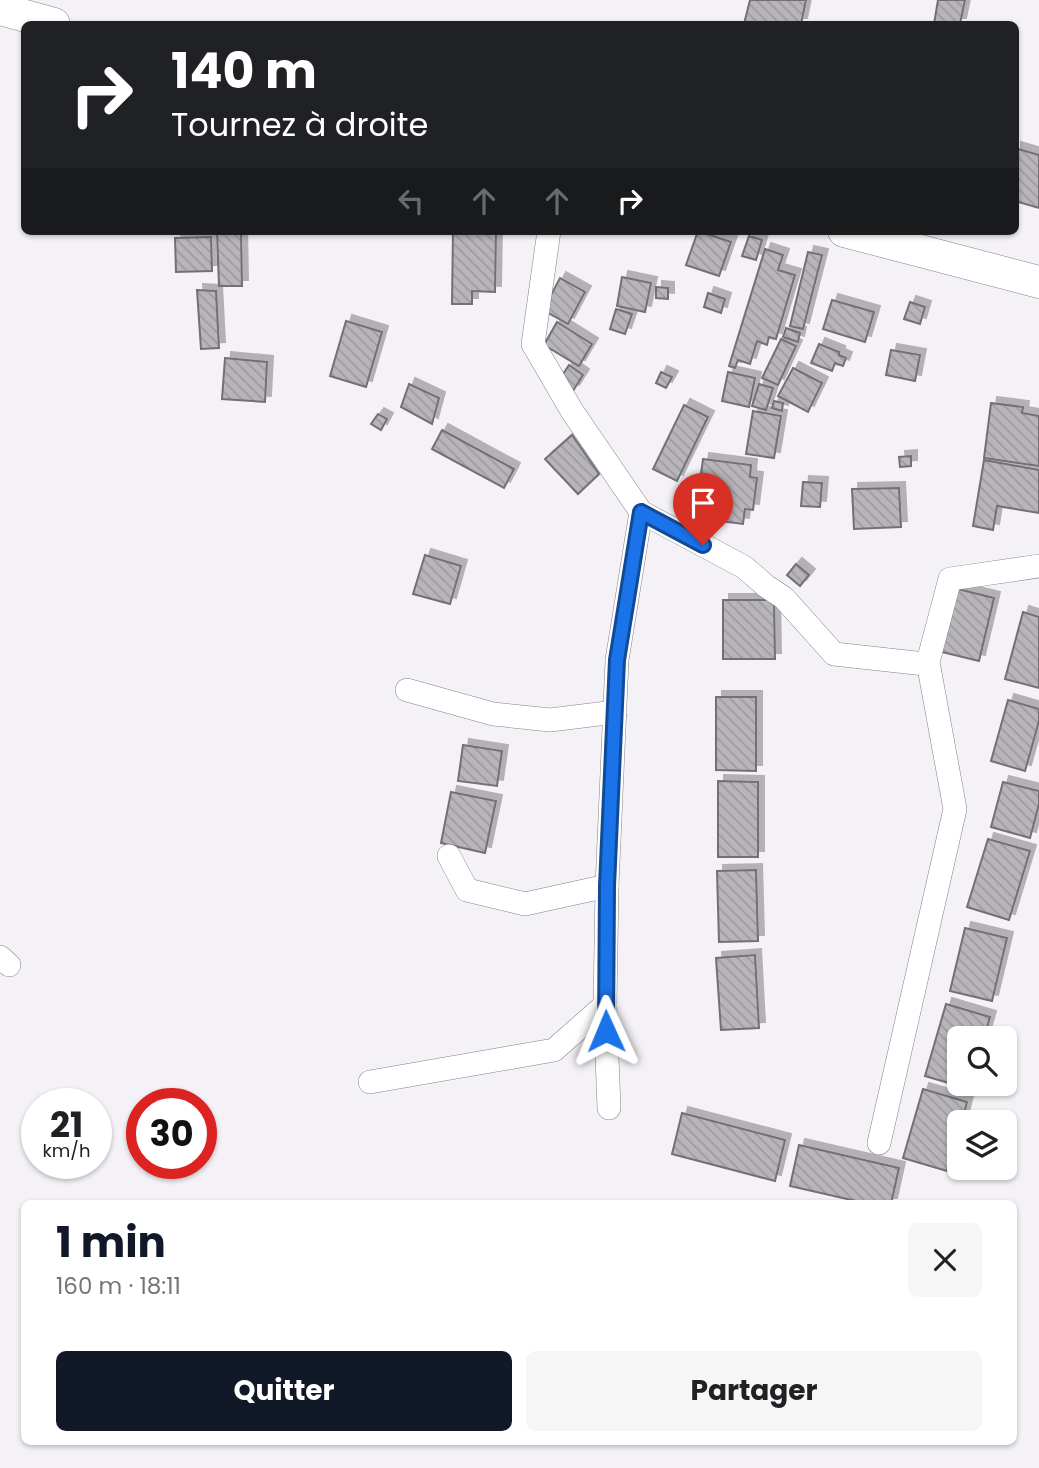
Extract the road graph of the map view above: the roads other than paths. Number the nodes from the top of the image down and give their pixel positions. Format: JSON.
{"nodes":[{"id":1,"x":0,"y":9,"type":"edge"},
{"id":2,"x":43,"y":21,"type":"edge"},
{"id":3,"x":548,"y":235,"type":"edge"},
{"id":4,"x":859,"y":235,"type":"edge"},
{"id":5,"x":1039,"y":282,"type":"edge"},
{"id":6,"x":641,"y":512,"type":"junction"},
{"id":7,"x":1039,"y":566,"type":"edge"},
{"id":8,"x":928,"y":662,"type":"junction"},
{"id":9,"x":407,"y":690,"type":"dead end"},
{"id":10,"x":615,"y":712,"type":"junction"},
{"id":11,"x":449,"y":856,"type":"dead end"},
{"id":12,"x":607,"y":886,"type":"junction"},
{"id":13,"x":605,"y":1005,"type":"junction"},
{"id":14,"x":370,"y":1082,"type":"dead end"},
{"id":15,"x":609,"y":1108,"type":"dead end"},
{"id":16,"x":879,"y":1143,"type":"dead end"}],
"edges":[{"from":1,"to":2,"type":"main road"},
{"from":3,"to":6,"type":"street"},
{"from":4,"to":5,"type":"main road"},
{"from":6,"to":8,"type":"street"},
{"from":6,"to":10,"type":"street"},
{"from":7,"to":8,"type":"street"},
{"from":8,"to":16,"type":"street"},
{"from":9,"to":10,"type":"street"},
{"from":10,"to":12,"type":"street"},
{"from":11,"to":12,"type":"street"},
{"from":12,"to":13,"type":"street"},
{"from":13,"to":14,"type":"street"},
{"from":13,"to":15,"type":"street"}]}
